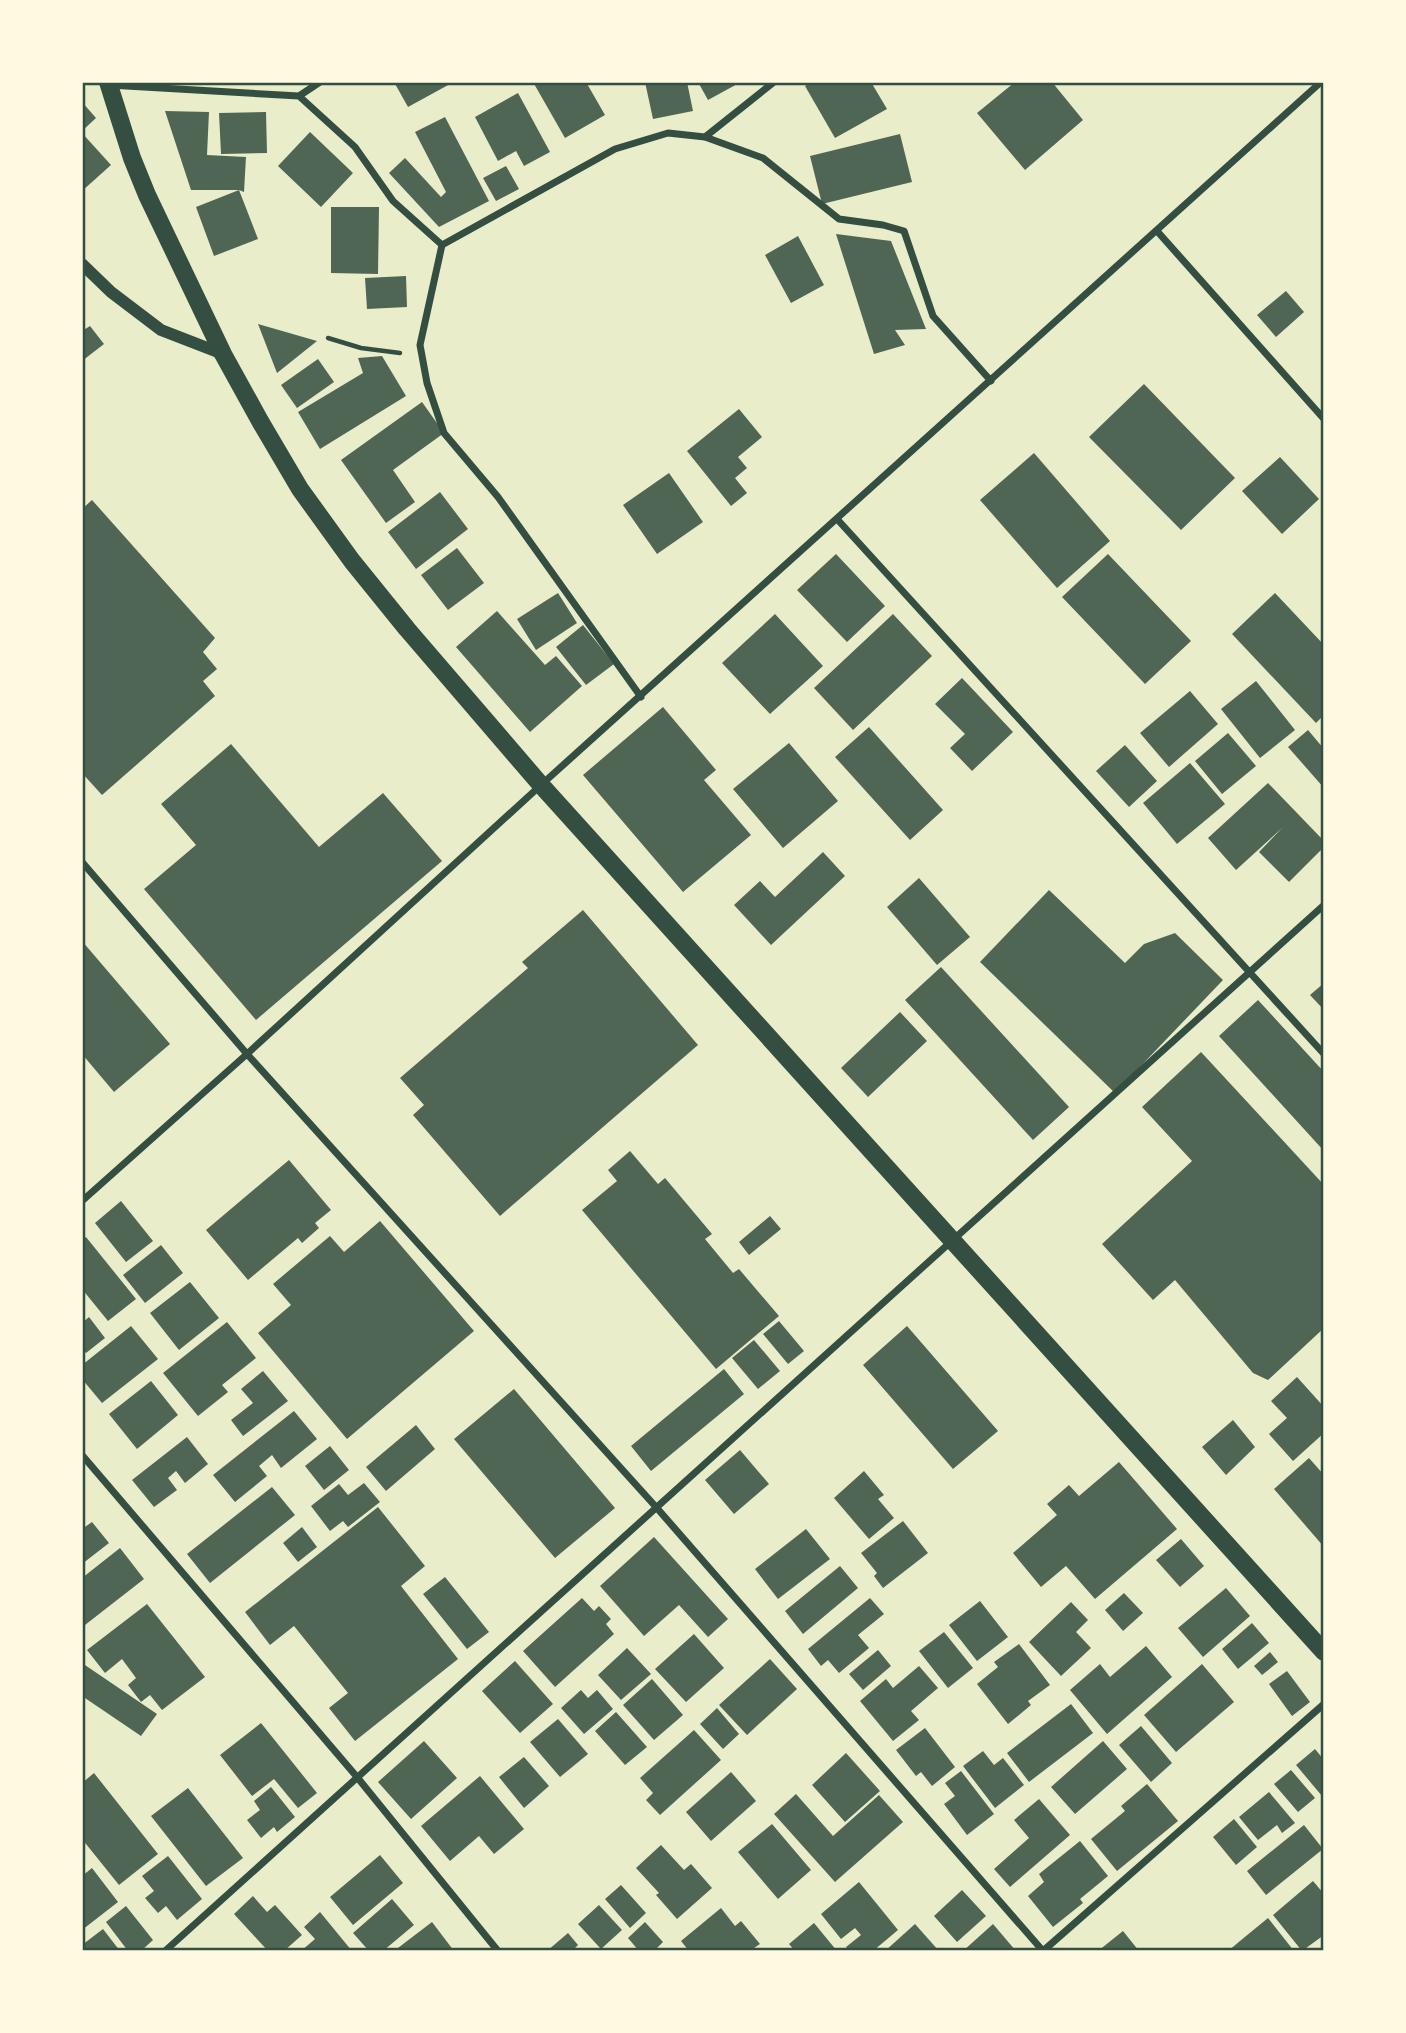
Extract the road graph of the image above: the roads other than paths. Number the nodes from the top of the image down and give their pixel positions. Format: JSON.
{"nodes":[{"id":1,"x":320,"y":82,"type":"edge"},
{"id":2,"x":775,"y":82,"type":"edge"},
{"id":3,"x":1321,"y":82,"type":"edge"},
{"id":4,"x":108,"y":83,"type":"edge"},
{"id":5,"x":299,"y":96,"type":"junction"},
{"id":6,"x":705,"y":137,"type":"junction"},
{"id":7,"x":1157,"y":231,"type":"junction"},
{"id":8,"x":442,"y":245,"type":"junction"},
{"id":9,"x":82,"y":264,"type":"edge"},
{"id":10,"x":223,"y":354,"type":"junction"},
{"id":11,"x":991,"y":381,"type":"junction"},
{"id":12,"x":1324,"y":419,"type":"edge"},
{"id":13,"x":837,"y":519,"type":"junction"},
{"id":14,"x":640,"y":696,"type":"junction"},
{"id":15,"x":541,"y":785,"type":"junction"},
{"id":16,"x":82,"y":862,"type":"edge"},
{"id":17,"x":1324,"y":905,"type":"edge"},
{"id":18,"x":1250,"y":972,"type":"junction"},
{"id":19,"x":247,"y":1054,"type":"junction"},
{"id":20,"x":1324,"y":1054,"type":"edge"},
{"id":21,"x":82,"y":1201,"type":"edge"},
{"id":22,"x":952,"y":1240,"type":"junction"},
{"id":23,"x":82,"y":1455,"type":"edge"},
{"id":24,"x":656,"y":1507,"type":"junction"},
{"id":25,"x":1324,"y":1651,"type":"edge"},
{"id":26,"x":1324,"y":1704,"type":"edge"},
{"id":27,"x":357,"y":1777,"type":"junction"},
{"id":28,"x":165,"y":1951,"type":"edge"},
{"id":29,"x":498,"y":1951,"type":"edge"},
{"id":30,"x":1043,"y":1951,"type":"edge"}],
"edges":[{"from":1,"to":5,"type":"street"},
{"from":2,"to":6,"type":"street"},
{"from":3,"to":7,"type":"street"},
{"from":4,"to":5,"type":"street"},
{"from":4,"to":10,"type":"main road"},
{"from":5,"to":8,"type":"street"},
{"from":6,"to":8,"type":"street"},
{"from":6,"to":11,"type":"street"},
{"from":7,"to":11,"type":"street"},
{"from":7,"to":12,"type":"street"},
{"from":8,"to":14,"type":"street"},
{"from":9,"to":10,"type":"street"},
{"from":10,"to":15,"type":"main road"},
{"from":11,"to":13,"type":"street"},
{"from":13,"to":14,"type":"street"},
{"from":13,"to":18,"type":"street"},
{"from":14,"to":15,"type":"street"},
{"from":15,"to":19,"type":"street"},
{"from":15,"to":22,"type":"main road"},
{"from":16,"to":19,"type":"street"},
{"from":17,"to":18,"type":"street"},
{"from":18,"to":20,"type":"street"},
{"from":18,"to":22,"type":"street"},
{"from":19,"to":21,"type":"street"},
{"from":19,"to":24,"type":"street"},
{"from":22,"to":24,"type":"street"},
{"from":22,"to":25,"type":"main road"},
{"from":23,"to":27,"type":"street"},
{"from":24,"to":27,"type":"street"},
{"from":24,"to":30,"type":"street"},
{"from":26,"to":30,"type":"street"},
{"from":27,"to":28,"type":"street"},
{"from":27,"to":29,"type":"street"}]}
